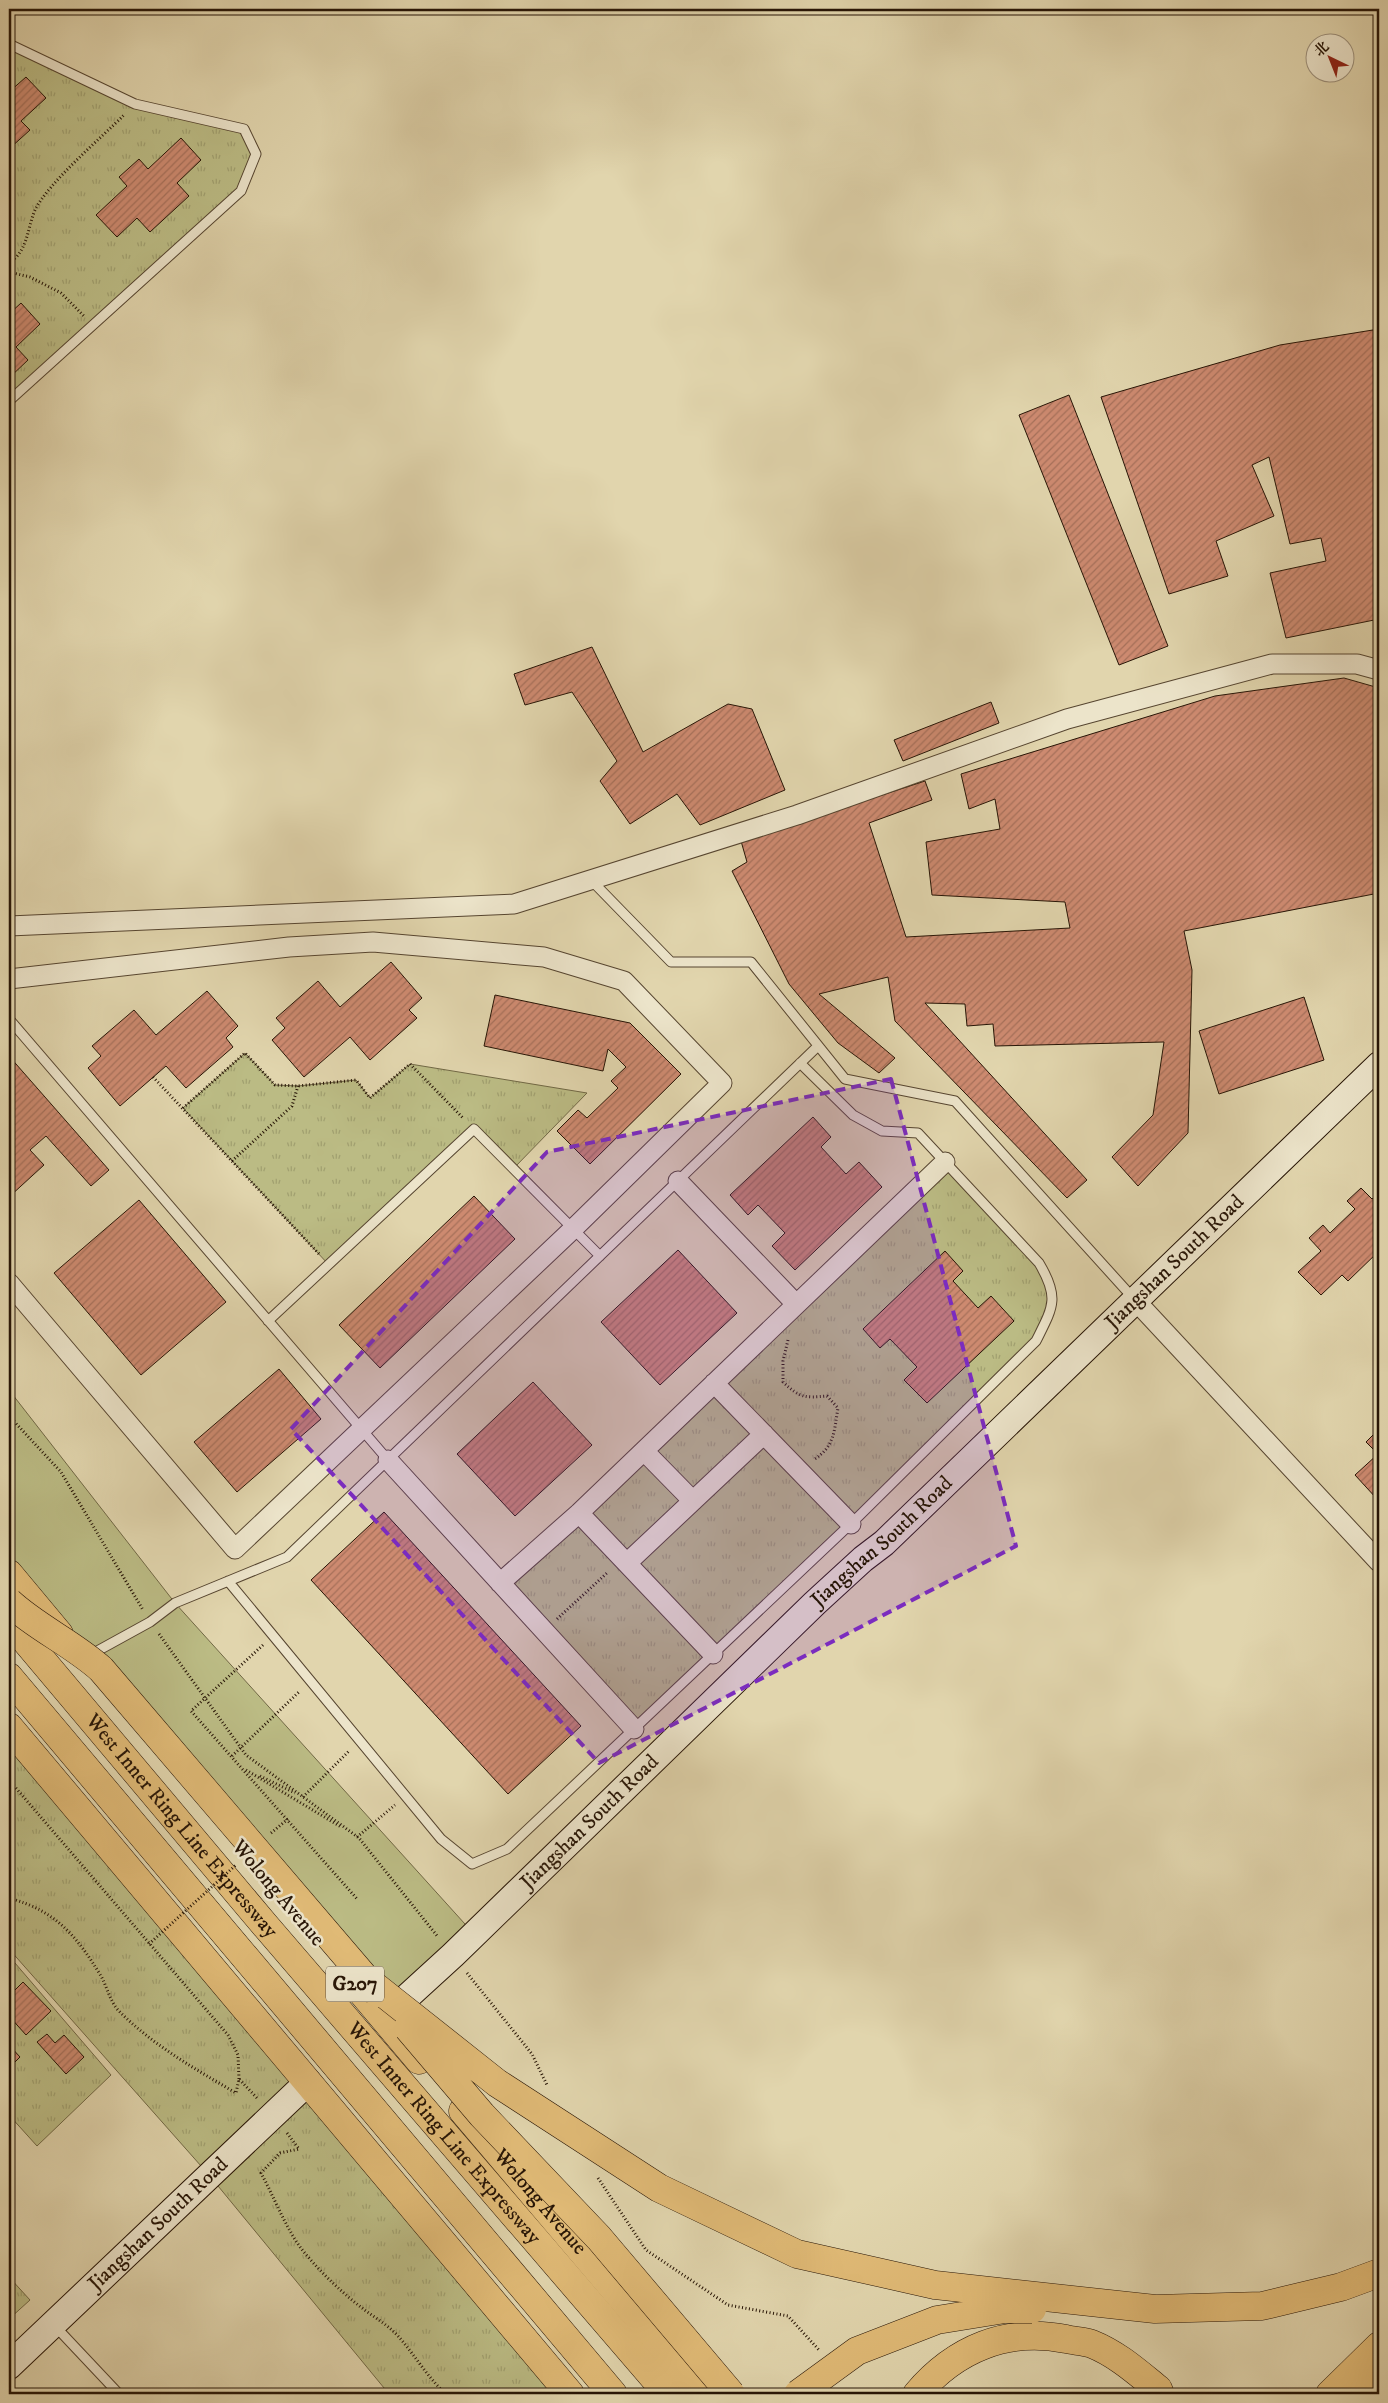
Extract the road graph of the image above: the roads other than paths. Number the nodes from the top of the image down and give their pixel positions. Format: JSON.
{"nodes":[{"id":1,"x":9,"y":44,"type":"edge"},
{"id":2,"x":9,"y":401,"type":"edge"},
{"id":3,"x":1379,"y":670,"type":"edge"},
{"id":4,"x":591,"y":880,"type":"junction"},
{"id":5,"x":9,"y":926,"type":"edge"},
{"id":6,"x":9,"y":979,"type":"edge"},
{"id":7,"x":9,"y":1019,"type":"edge"},
{"id":8,"x":818,"y":1046,"type":"junction"},
{"id":9,"x":800,"y":1063,"type":"junction"},
{"id":10,"x":1379,"y":1065,"type":"edge"},
{"id":11,"x":945,"y":1162,"type":"junction"},
{"id":12,"x":678,"y":1181,"type":"junction"},
{"id":13,"x":574,"y":1229,"type":"junction"},
{"id":14,"x":600,"y":1256,"type":"junction"},
{"id":15,"x":9,"y":1283,"type":"edge"},
{"id":16,"x":1134,"y":1300,"type":"junction"},
{"id":17,"x":796,"y":1304,"type":"junction"},
{"id":18,"x":268,"y":1321,"type":"junction"},
{"id":19,"x":714,"y":1383,"type":"junction"},
{"id":20,"x":363,"y":1431,"type":"junction"},
{"id":21,"x":764,"y":1434,"type":"junction"},
{"id":22,"x":644,"y":1451,"type":"junction"},
{"id":23,"x":388,"y":1460,"type":"junction"},
{"id":24,"x":693,"y":1501,"type":"junction"},
{"id":25,"x":579,"y":1513,"type":"junction"},
{"id":26,"x":851,"y":1524,"type":"junction"},
{"id":27,"x":625,"y":1561,"type":"junction"},
{"id":28,"x":1379,"y":1562,"type":"edge"},
{"id":29,"x":9,"y":1574,"type":"edge"},
{"id":30,"x":228,"y":1582,"type":"junction"},
{"id":31,"x":500,"y":1583,"type":"junction"},
{"id":32,"x":9,"y":1602,"type":"edge"},
{"id":33,"x":9,"y":1621,"type":"edge"},
{"id":34,"x":713,"y":1654,"type":"junction"},
{"id":35,"x":81,"y":1660,"type":"junction"},
{"id":36,"x":9,"y":1677,"type":"edge"},
{"id":37,"x":9,"y":1727,"type":"edge"},
{"id":38,"x":634,"y":1730,"type":"junction"},
{"id":39,"x":194,"y":1897,"type":"junction"},
{"id":40,"x":367,"y":1980,"type":"junction"},
{"id":41,"x":384,"y":2018,"type":"junction"},
{"id":42,"x":308,"y":2082,"type":"junction"},
{"id":43,"x":1379,"y":2273,"type":"edge"},
{"id":44,"x":1123,"y":2307,"type":"junction"},
{"id":45,"x":53,"y":2323,"type":"junction"},
{"id":46,"x":1379,"y":2346,"type":"edge"},
{"id":47,"x":9,"y":2366,"type":"edge"},
{"id":48,"x":1379,"y":2377,"type":"edge"},
{"id":49,"x":119,"y":2394,"type":"edge"},
{"id":50,"x":570,"y":2394,"type":"edge"},
{"id":51,"x":613,"y":2394,"type":"edge"},
{"id":52,"x":668,"y":2394,"type":"edge"},
{"id":53,"x":703,"y":2394,"type":"edge"},
{"id":54,"x":731,"y":2394,"type":"edge"},
{"id":55,"x":798,"y":2394,"type":"edge"},
{"id":56,"x":917,"y":2394,"type":"edge"},
{"id":57,"x":1160,"y":2394,"type":"edge"},
{"id":58,"x":1330,"y":2394,"type":"edge"},
{"id":59,"x":1361,"y":2394,"type":"edge"}],
"edges":[{"from":1,"to":2,"type":"lane"},
{"from":3,"to":4,"type":"street"},
{"from":4,"to":5,"type":"street"},
{"from":4,"to":8,"type":"lane"},
{"from":6,"to":13,"type":"street"},
{"from":7,"to":18,"type":"lane"},
{"from":8,"to":9,"type":"lane"},
{"from":8,"to":16,"type":"lane"},
{"from":9,"to":11,"type":"lane"},
{"from":9,"to":12,"type":"lane"},
{"from":10,"to":16,"type":"street","name":"Jiangshan South Road"},
{"from":11,"to":17,"type":"street"},
{"from":11,"to":26,"type":"lane"},
{"from":12,"to":14,"type":"lane"},
{"from":12,"to":17,"type":"street"},
{"from":13,"to":14,"type":"lane"},
{"from":13,"to":18,"type":"lane"},
{"from":13,"to":20,"type":"street"},
{"from":14,"to":23,"type":"lane"},
{"from":15,"to":20,"type":"street"},
{"from":16,"to":28,"type":"street"},
{"from":16,"to":41,"type":"street","name":"Jiangshan South Road"},
{"from":17,"to":19,"type":"street"},
{"from":18,"to":20,"type":"lane"},
{"from":19,"to":21,"type":"street"},
{"from":19,"to":22,"type":"street"},
{"from":20,"to":23,"type":"lane"},
{"from":21,"to":24,"type":"street"},
{"from":21,"to":26,"type":"street"},
{"from":22,"to":24,"type":"street"},
{"from":22,"to":25,"type":"street"},
{"from":23,"to":30,"type":"lane"},
{"from":23,"to":31,"type":"street"},
{"from":24,"to":27,"type":"street"},
{"from":25,"to":27,"type":"street"},
{"from":25,"to":31,"type":"street"},
{"from":26,"to":34,"type":"lane"},
{"from":27,"to":34,"type":"street"},
{"from":29,"to":35,"type":"main road","name":"Wolong Avenue","number":"G207"},
{"from":30,"to":35,"type":"lane"},
{"from":30,"to":38,"type":"lane"},
{"from":31,"to":38,"type":"street"},
{"from":32,"to":40,"type":"main road","bridge":true},
{"from":33,"to":52,"type":"main road","name":"West Inner Ring Line Expressway"},
{"from":34,"to":38,"type":"lane"},
{"from":35,"to":41,"type":"main road","name":"Wolong Avenue","number":"G207"},
{"from":36,"to":39,"type":"main road","name":"West Inner Ring Line Expressway"},
{"from":37,"to":42,"type":"main road"},
{"from":39,"to":50,"type":"main road"},
{"from":39,"to":51,"type":"main road","name":"West Inner Ring Line Expressway"},
{"from":40,"to":44,"type":"main road","bridge":true},
{"from":40,"to":54,"type":"main road","bridge":true},
{"from":41,"to":53,"type":"main road","name":"Wolong Avenue","number":"G207"},
{"from":42,"to":45,"type":"street","name":"Jiangshan South Road"},
{"from":42,"to":50,"type":"main road"},
{"from":43,"to":44,"type":"main road","bridge":true},
{"from":44,"to":55,"type":"main road","bridge":true},
{"from":45,"to":47,"type":"street","name":"Jiangshan South Road"},
{"from":45,"to":49,"type":"lane"},
{"from":46,"to":58,"type":"main road"},
{"from":48,"to":59,"type":"main road"},
{"from":56,"to":57,"type":"main road"}]}
